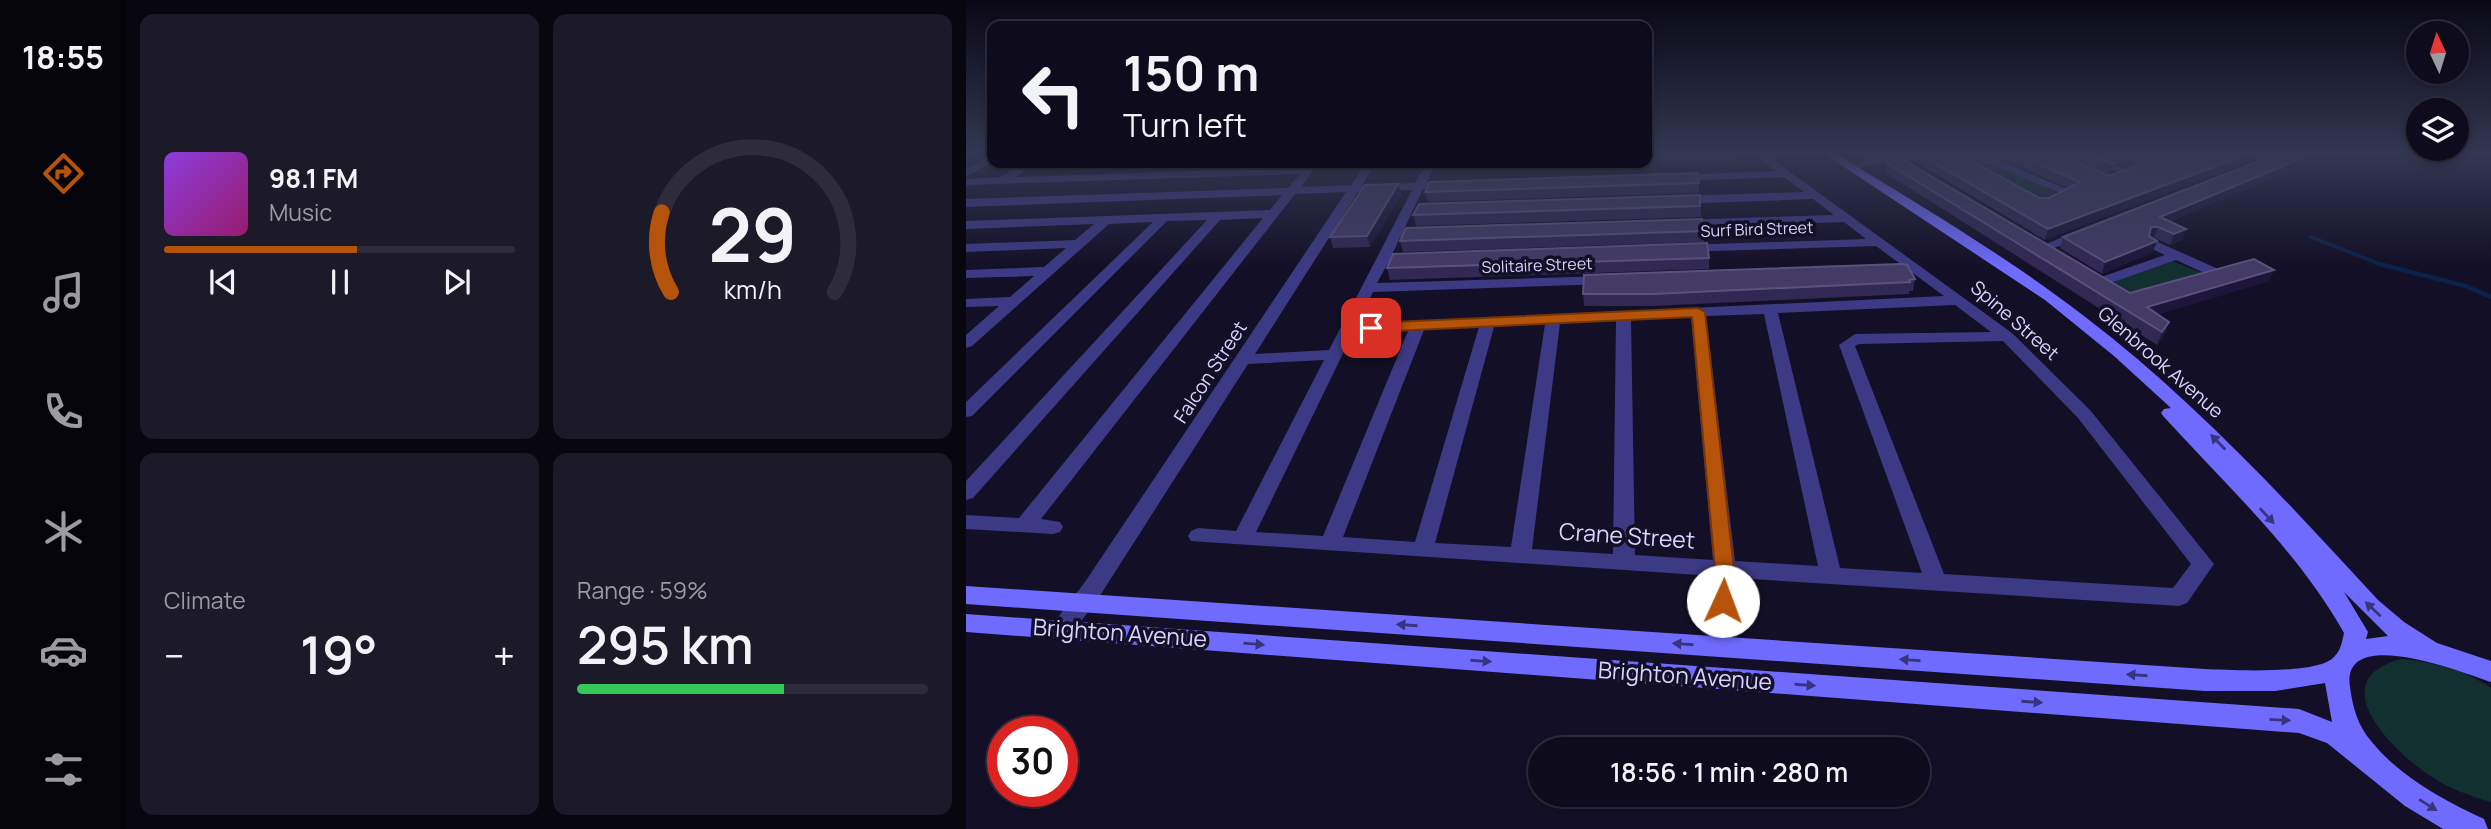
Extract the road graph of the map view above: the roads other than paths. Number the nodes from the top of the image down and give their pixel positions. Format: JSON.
{"nodes":[{"id":1,"x":1291,"y":191,"type":"edge"},
{"id":2,"x":1271,"y":192,"type":"edge"},
{"id":3,"x":1352,"y":192,"type":"edge"},
{"id":4,"x":1418,"y":192,"type":"edge"},
{"id":5,"x":1812,"y":192,"type":"edge"},
{"id":6,"x":1875,"y":192,"type":"edge"},
{"id":7,"x":1889,"y":192,"type":"edge"},
{"id":8,"x":2064,"y":192,"type":"edge"},
{"id":9,"x":1817,"y":195,"type":"junction"},
{"id":10,"x":2051,"y":200,"type":"edge"},
{"id":11,"x":1667,"y":201,"type":"edge"},
{"id":12,"x":966,"y":202,"type":"edge"},
{"id":13,"x":1273,"y":214,"type":"junction"},
{"id":14,"x":1217,"y":216,"type":"junction"},
{"id":15,"x":1164,"y":218,"type":"junction"},
{"id":16,"x":1848,"y":218,"type":"junction"},
{"id":17,"x":1106,"y":220,"type":"junction"},
{"id":18,"x":1670,"y":224,"type":"edge"},
{"id":19,"x":966,"y":225,"type":"edge"},
{"id":20,"x":2097,"y":227,"type":"edge"},
{"id":21,"x":1437,"y":232,"type":"edge"},
{"id":22,"x":1395,"y":233,"type":"junction"},
{"id":23,"x":1881,"y":242,"type":"junction"},
{"id":24,"x":1078,"y":244,"type":"junction"},
{"id":25,"x":2153,"y":244,"type":"edge"},
{"id":26,"x":2046,"y":247,"type":"edge"},
{"id":27,"x":966,"y":248,"type":"edge"},
{"id":28,"x":1673,"y":249,"type":"edge"},
{"id":29,"x":2177,"y":255,"type":"junction"},
{"id":30,"x":1424,"y":258,"type":"edge"},
{"id":31,"x":1382,"y":259,"type":"junction"},
{"id":32,"x":1918,"y":268,"type":"junction"},
{"id":33,"x":1891,"y":269,"type":"edge"},
{"id":34,"x":1047,"y":271,"type":"junction"},
{"id":35,"x":966,"y":274,"type":"edge"},
{"id":36,"x":1629,"y":279,"type":"edge"},
{"id":37,"x":2192,"y":281,"type":"edge"},
{"id":38,"x":1368,"y":288,"type":"junction"},
{"id":39,"x":2121,"y":293,"type":"edge"},
{"id":40,"x":1961,"y":300,"type":"junction"},
{"id":41,"x":1014,"y":301,"type":"junction"},
{"id":42,"x":966,"y":303,"type":"edge"},
{"id":43,"x":1770,"y":309,"type":"junction"},
{"id":44,"x":1698,"y":312,"type":"junction"},
{"id":45,"x":1624,"y":316,"type":"junction"},
{"id":46,"x":1553,"y":319,"type":"junction"},
{"id":47,"x":1488,"y":322,"type":"junction"},
{"id":48,"x":1418,"y":325,"type":"junction"},
{"id":49,"x":1347,"y":329,"type":"junction"},
{"id":50,"x":2007,"y":336,"type":"junction"},
{"id":51,"x":970,"y":337,"type":"edge"},
{"id":52,"x":1334,"y":355,"type":"junction"},
{"id":53,"x":1243,"y":359,"type":"junction"},
{"id":54,"x":966,"y":412,"type":"edge"},
{"id":55,"x":966,"y":493,"type":"edge"},
{"id":56,"x":966,"y":522,"type":"edge"},
{"id":57,"x":1024,"y":526,"type":"junction"},
{"id":58,"x":1053,"y":527,"type":"dead end"},
{"id":59,"x":1198,"y":536,"type":"dead end"},
{"id":60,"x":1242,"y":539,"type":"junction"},
{"id":61,"x":1330,"y":544,"type":"junction"},
{"id":62,"x":1423,"y":550,"type":"junction"},
{"id":63,"x":1520,"y":556,"type":"junction"},
{"id":64,"x":1623,"y":563,"type":"junction"},
{"id":65,"x":1725,"y":569,"type":"junction"},
{"id":66,"x":1831,"y":575,"type":"junction"},
{"id":67,"x":1936,"y":582,"type":"junction"},
{"id":68,"x":966,"y":595,"type":"edge"},
{"id":69,"x":2179,"y":597,"type":"joint"},
{"id":70,"x":1083,"y":603,"type":"junction"},
{"id":71,"x":966,"y":623,"type":"edge"},
{"id":72,"x":1063,"y":628,"type":"junction"},
{"id":73,"x":1720,"y":647,"type":"junction"},
{"id":74,"x":2428,"y":648,"type":"junction"},
{"id":75,"x":2346,"y":661,"type":"junction"},
{"id":76,"x":2491,"y":672,"type":"edge"},
{"id":77,"x":2388,"y":775,"type":"junction"},
{"id":78,"x":2474,"y":829,"type":"edge"}],
"edges":[{"from":1,"to":13,"type":"street"},
{"from":2,"to":12,"type":"street"},
{"from":3,"to":53,"type":"street","name":"Falcon Street"},
{"from":4,"to":22,"type":"street"},
{"from":5,"to":9,"type":"street","name":"Spine Street"},
{"from":6,"to":75,"type":"street","name":"Glenbrook Avenue","one_way":true},
{"from":74,"to":7,"type":"street","name":"Glenbrook Avenue","one_way":true},
{"from":8,"to":10,"type":"street"},
{"from":9,"to":11,"type":"street"},
{"from":9,"to":16,"type":"street","name":"Spine Street"},
{"from":13,"to":14,"type":"street"},
{"from":13,"to":57,"type":"street"},
{"from":14,"to":15,"type":"street"},
{"from":14,"to":55,"type":"street"},
{"from":15,"to":17,"type":"street"},
{"from":15,"to":54,"type":"street"},
{"from":16,"to":18,"type":"street"},
{"from":16,"to":23,"type":"street","name":"Spine Street"},
{"from":17,"to":19,"type":"street"},
{"from":17,"to":24,"type":"street"},
{"from":20,"to":26,"type":"street"},
{"from":21,"to":22,"type":"street"},
{"from":22,"to":31,"type":"street"},
{"from":23,"to":28,"type":"street","name":"Surf Bird Street"},
{"from":23,"to":32,"type":"street","name":"Spine Street"},
{"from":24,"to":27,"type":"street"},
{"from":24,"to":34,"type":"street"},
{"from":25,"to":29,"type":"street"},
{"from":29,"to":37,"type":"street"},
{"from":29,"to":39,"type":"street"},
{"from":30,"to":31,"type":"street"},
{"from":31,"to":38,"type":"street"},
{"from":32,"to":33,"type":"street"},
{"from":32,"to":40,"type":"street","name":"Spine Street"},
{"from":34,"to":35,"type":"street"},
{"from":34,"to":41,"type":"street"},
{"from":36,"to":38,"type":"street","name":"Solitaire Street"},
{"from":38,"to":49,"type":"street"},
{"from":40,"to":43,"type":"street"},
{"from":40,"to":50,"type":"street","name":"Spine Street"},
{"from":41,"to":42,"type":"street"},
{"from":41,"to":51,"type":"street"},
{"from":43,"to":44,"type":"street"},
{"from":43,"to":66,"type":"street"},
{"from":44,"to":45,"type":"street"},
{"from":44,"to":65,"type":"street"},
{"from":45,"to":46,"type":"street"},
{"from":45,"to":64,"type":"street"},
{"from":46,"to":47,"type":"street"},
{"from":46,"to":63,"type":"street"},
{"from":47,"to":48,"type":"street"},
{"from":47,"to":62,"type":"street"},
{"from":48,"to":49,"type":"street"},
{"from":48,"to":61,"type":"street"},
{"from":49,"to":52,"type":"street"},
{"from":50,"to":67,"type":"street"},
{"from":50,"to":69,"type":"street","name":"Spine Street"},
{"from":52,"to":53,"type":"street"},
{"from":52,"to":60,"type":"street"},
{"from":53,"to":70,"type":"street","name":"Falcon Street"},
{"from":56,"to":57,"type":"street"},
{"from":57,"to":58,"type":"street"},
{"from":59,"to":60,"type":"street","name":"Crane Street"},
{"from":60,"to":61,"type":"street","name":"Crane Street"},
{"from":61,"to":62,"type":"street","name":"Crane Street"},
{"from":62,"to":63,"type":"street","name":"Crane Street"},
{"from":63,"to":64,"type":"street","name":"Crane Street"},
{"from":64,"to":65,"type":"street","name":"Crane Street"},
{"from":65,"to":66,"type":"street","name":"Crane Street"},
{"from":65,"to":73,"type":"street"},
{"from":66,"to":67,"type":"street","name":"Crane Street"},
{"from":67,"to":69,"type":"street","name":"Crane Street"},
{"from":68,"to":70,"type":"street","name":"Brighton Avenue"},
{"from":70,"to":72,"type":"street","name":"Falcon Street"},
{"from":73,"to":70,"type":"street","name":"Brighton Avenue","one_way":true},
{"from":71,"to":72,"type":"street","name":"Brighton Avenue"},
{"from":72,"to":77,"type":"street","name":"Brighton Avenue","one_way":true},
{"from":75,"to":73,"type":"street","name":"Brighton Avenue","one_way":true},
{"from":74,"to":75,"type":"street","name":"Brighton Avenue"},
{"from":74,"to":76,"type":"street"},
{"from":75,"to":77,"type":"street","name":"Glenbrook Avenue"},
{"from":77,"to":78,"type":"street","one_way":true}]}
